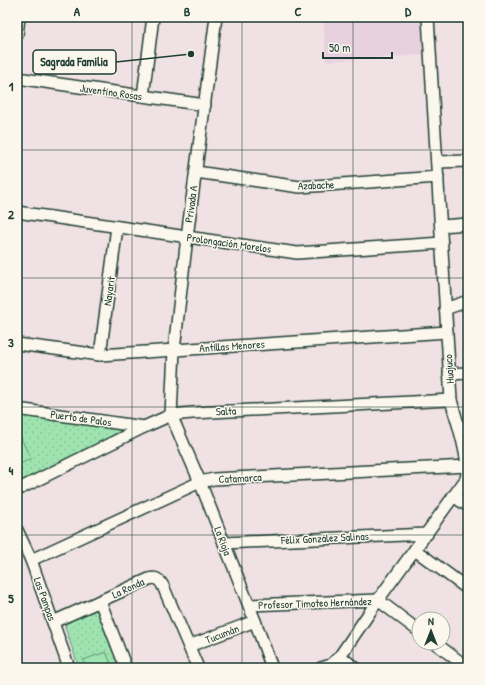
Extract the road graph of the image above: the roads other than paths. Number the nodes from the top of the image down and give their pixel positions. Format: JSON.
{"nodes":[{"id":1,"x":19,"y":17,"type":"edge"},
{"id":2,"x":153,"y":17,"type":"edge"},
{"id":3,"x":216,"y":17,"type":"edge"},
{"id":4,"x":428,"y":17,"type":"edge"},
{"id":5,"x":17,"y":35,"type":"edge"},
{"id":6,"x":17,"y":78,"type":"edge"},
{"id":7,"x":143,"y":96,"type":"junction"},
{"id":8,"x":205,"y":105,"type":"junction"},
{"id":9,"x":468,"y":161,"type":"edge"},
{"id":10,"x":437,"y":162,"type":"junction"},
{"id":11,"x":196,"y":172,"type":"junction"},
{"id":12,"x":438,"y":177,"type":"junction"},
{"id":13,"x":17,"y":212,"type":"edge"},
{"id":14,"x":468,"y":224,"type":"edge"},
{"id":15,"x":441,"y":226,"type":"junction"},
{"id":16,"x":117,"y":227,"type":"junction"},
{"id":17,"x":187,"y":237,"type":"junction"},
{"id":18,"x":442,"y":243,"type":"junction"},
{"id":19,"x":468,"y":301,"type":"edge"},
{"id":20,"x":445,"y":309,"type":"junction"},
{"id":21,"x":447,"y":332,"type":"junction"},
{"id":22,"x":17,"y":344,"type":"edge"},
{"id":23,"x":174,"y":350,"type":"junction"},
{"id":24,"x":100,"y":355,"type":"junction"},
{"id":25,"x":468,"y":373,"type":"edge"},
{"id":26,"x":449,"y":374,"type":"junction"},
{"id":27,"x":451,"y":400,"type":"junction"},
{"id":28,"x":17,"y":409,"type":"edge"},
{"id":29,"x":171,"y":416,"type":"junction"},
{"id":30,"x":144,"y":427,"type":"junction"},
{"id":31,"x":465,"y":439,"type":"edge"},
{"id":32,"x":467,"y":466,"type":"edge"},
{"id":33,"x":200,"y":482,"type":"junction"},
{"id":34,"x":17,"y":490,"type":"edge"},
{"id":35,"x":454,"y":496,"type":"junction"},
{"id":36,"x":468,"y":506,"type":"edge"},
{"id":37,"x":17,"y":530,"type":"edge"},
{"id":38,"x":427,"y":534,"type":"junction"},
{"id":39,"x":224,"y":543,"type":"junction"},
{"id":40,"x":415,"y":550,"type":"junction"},
{"id":41,"x":31,"y":560,"type":"junction"},
{"id":42,"x":468,"y":589,"type":"edge"},
{"id":43,"x":378,"y":600,"type":"junction"},
{"id":44,"x":100,"y":601,"type":"junction"},
{"id":45,"x":248,"y":605,"type":"junction"},
{"id":46,"x":255,"y":621,"type":"junction"},
{"id":47,"x":53,"y":622,"type":"junction"},
{"id":48,"x":411,"y":625,"type":"edge"},
{"id":49,"x":189,"y":646,"type":"junction"},
{"id":50,"x":446,"y":651,"type":"edge"},
{"id":51,"x":340,"y":656,"type":"junction"},
{"id":52,"x":69,"y":668,"type":"edge"},
{"id":53,"x":126,"y":668,"type":"edge"},
{"id":54,"x":198,"y":668,"type":"edge"},
{"id":55,"x":272,"y":668,"type":"edge"},
{"id":56,"x":321,"y":668,"type":"edge"},
{"id":57,"x":355,"y":668,"type":"edge"},
{"id":58,"x":468,"y":668,"type":"edge"}],
"edges":[{"from":1,"to":5,"type":"street"},
{"from":2,"to":7,"type":"street"},
{"from":3,"to":8,"type":"street","name":"Privada A"},
{"from":4,"to":10,"type":"street","name":"Huajuco"},
{"from":6,"to":7,"type":"street","name":"Juventino Rosas"},
{"from":7,"to":8,"type":"street","name":"Juventino Rosas"},
{"from":8,"to":11,"type":"street","name":"Privada A"},
{"from":9,"to":10,"type":"street"},
{"from":10,"to":12,"type":"street","name":"Huajuco"},
{"from":11,"to":12,"type":"street","name":"Azabache"},
{"from":11,"to":17,"type":"street","name":"Privada A"},
{"from":12,"to":15,"type":"street","name":"Huajuco"},
{"from":13,"to":16,"type":"street","name":"Prolongación Morelos"},
{"from":14,"to":15,"type":"street"},
{"from":15,"to":18,"type":"street","name":"Huajuco"},
{"from":16,"to":17,"type":"street","name":"Prolongación Morelos"},
{"from":16,"to":24,"type":"street","name":"Nayarit"},
{"from":17,"to":18,"type":"street","name":"Prolongación Morelos"},
{"from":17,"to":23,"type":"street","name":"Privada A"},
{"from":18,"to":20,"type":"street","name":"Huajuco"},
{"from":19,"to":20,"type":"street"},
{"from":20,"to":21,"type":"street","name":"Huajuco"},
{"from":21,"to":23,"type":"street","name":"Antillas Menores"},
{"from":21,"to":26,"type":"street","name":"Huajuco"},
{"from":22,"to":24,"type":"street","name":"Antillas Menores"},
{"from":23,"to":24,"type":"street","name":"Antillas Menores"},
{"from":23,"to":29,"type":"street","name":"Privada A"},
{"from":25,"to":26,"type":"street"},
{"from":26,"to":27,"type":"street","name":"Huajuco"},
{"from":27,"to":29,"type":"street","name":"Salta"},
{"from":27,"to":31,"type":"street","name":"Huajuco"},
{"from":28,"to":30,"type":"street","name":"Puerto de Palos"},
{"from":29,"to":30,"type":"street","name":"Salta"},
{"from":29,"to":33,"type":"street","name":"La Rioja"},
{"from":30,"to":34,"type":"street","name":"Salta"},
{"from":31,"to":32,"type":"street","name":"Huajuco"},
{"from":32,"to":33,"type":"street","name":"Catamarca"},
{"from":32,"to":35,"type":"street","name":"Huajuco"},
{"from":33,"to":39,"type":"street","name":"La Rioja"},
{"from":33,"to":41,"type":"street","name":"Catamarca"},
{"from":35,"to":36,"type":"street"},
{"from":35,"to":38,"type":"street","name":"Huajuco"},
{"from":37,"to":41,"type":"street","name":"Las Pampas"},
{"from":38,"to":39,"type":"street","name":"Félix González Salinas"},
{"from":38,"to":40,"type":"street","name":"Huajuco"},
{"from":39,"to":45,"type":"street","name":"La Rioja"},
{"from":40,"to":42,"type":"street"},
{"from":40,"to":43,"type":"street","name":"Huajuco"},
{"from":41,"to":47,"type":"street","name":"Las Pampas"},
{"from":43,"to":45,"type":"street","name":"Profesor Timoteo Hernández"},
{"from":43,"to":48,"type":"street","name":"Profesor Timoteo Hernández"},
{"from":43,"to":51,"type":"street","name":"Huajuco"},
{"from":44,"to":47,"type":"street","name":"La Ronda"},
{"from":44,"to":49,"type":"street","name":"La Ronda"},
{"from":44,"to":53,"type":"street"},
{"from":45,"to":46,"type":"street","name":"La Rioja"},
{"from":46,"to":49,"type":"street","name":"Tucumán"},
{"from":46,"to":55,"type":"street","name":"La Rioja"},
{"from":47,"to":52,"type":"street","name":"Las Pampas"},
{"from":49,"to":54,"type":"street","name":"La Ronda"},
{"from":50,"to":58,"type":"street"},
{"from":51,"to":56,"type":"street","name":"Huajuco"},
{"from":51,"to":57,"type":"street"}]}
